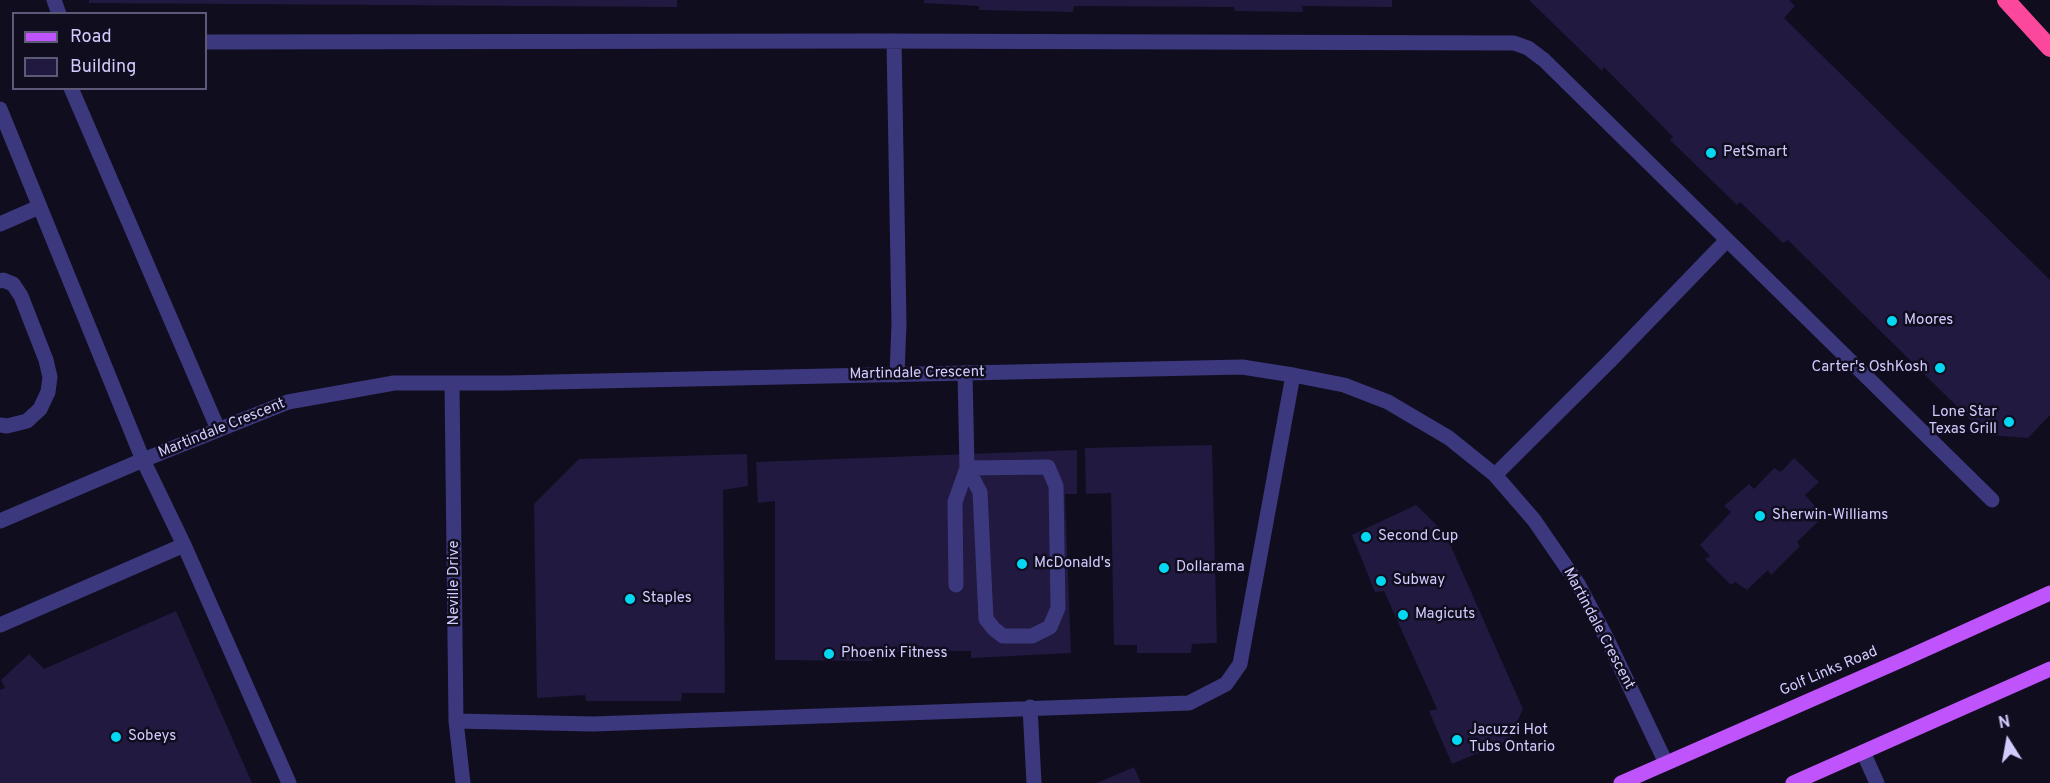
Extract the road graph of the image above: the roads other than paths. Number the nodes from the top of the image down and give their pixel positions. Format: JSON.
{"nodes":[{"id":1,"x":2006,"y":0,"type":"edge"},
{"id":2,"x":894,"y":41,"type":"junction"},
{"id":3,"x":207,"y":42,"type":"edge"},
{"id":4,"x":2050,"y":48,"type":"edge"},
{"id":5,"x":72,"y":90,"type":"edge"},
{"id":6,"x":0,"y":109,"type":"edge"},
{"id":7,"x":39,"y":207,"type":"junction"},
{"id":8,"x":0,"y":224,"type":"edge"},
{"id":9,"x":1727,"y":240,"type":"junction"},
{"id":10,"x":0,"y":281,"type":"edge"},
{"id":11,"x":965,"y":374,"type":"junction"},
{"id":12,"x":897,"y":375,"type":"junction"},
{"id":13,"x":1293,"y":375,"type":"junction"},
{"id":14,"x":452,"y":383,"type":"junction"},
{"id":15,"x":0,"y":425,"type":"edge"},
{"id":16,"x":218,"y":429,"type":"junction"},
{"id":17,"x":143,"y":460,"type":"junction"},
{"id":18,"x":967,"y":468,"type":"junction"},
{"id":19,"x":1495,"y":475,"type":"junction"},
{"id":20,"x":1992,"y":500,"type":"dead end"},
{"id":21,"x":0,"y":521,"type":"edge"},
{"id":22,"x":184,"y":545,"type":"junction"},
{"id":23,"x":956,"y":585,"type":"dead end"},
{"id":24,"x":2050,"y":593,"type":"edge"},
{"id":25,"x":0,"y":625,"type":"edge"},
{"id":26,"x":2050,"y":669,"type":"edge"},
{"id":27,"x":1030,"y":708,"type":"junction"},
{"id":28,"x":456,"y":721,"type":"junction"},
{"id":29,"x":1863,"y":752,"type":"junction"},
{"id":30,"x":1666,"y":763,"type":"junction"},
{"id":31,"x":289,"y":783,"type":"edge"},
{"id":32,"x":463,"y":783,"type":"edge"},
{"id":33,"x":1034,"y":783,"type":"edge"},
{"id":34,"x":1621,"y":783,"type":"edge"},
{"id":35,"x":1793,"y":783,"type":"edge"},
{"id":36,"x":1877,"y":783,"type":"edge"}],
"edges":[{"from":1,"to":4,"type":"highway"},
{"from":2,"to":3,"type":"street"},
{"from":2,"to":9,"type":"street"},
{"from":2,"to":12,"type":"street"},
{"from":5,"to":16,"type":"street"},
{"from":6,"to":7,"type":"street"},
{"from":7,"to":8,"type":"street"},
{"from":7,"to":17,"type":"street"},
{"from":9,"to":19,"type":"street"},
{"from":9,"to":20,"type":"street"},
{"from":10,"to":15,"type":"street"},
{"from":11,"to":12,"type":"street","name":"Martindale Crescent"},
{"from":11,"to":13,"type":"street","name":"Martindale Crescent"},
{"from":11,"to":18,"type":"street"},
{"from":12,"to":14,"type":"street","name":"Martindale Crescent"},
{"from":13,"to":19,"type":"street","name":"Martindale Crescent"},
{"from":13,"to":27,"type":"street"},
{"from":14,"to":16,"type":"street","name":"Martindale Crescent"},
{"from":14,"to":28,"type":"street","name":"Neville Drive"},
{"from":16,"to":17,"type":"street","name":"Martindale Crescent"},
{"from":17,"to":21,"type":"street","name":"Martindale Crescent"},
{"from":17,"to":22,"type":"street"},
{"from":18,"to":18,"type":"street"},
{"from":18,"to":23,"type":"street"},
{"from":19,"to":30,"type":"street","name":"Martindale Crescent"},
{"from":22,"to":25,"type":"street"},
{"from":22,"to":31,"type":"street"},
{"from":24,"to":30,"type":"main road","name":"Golf Links Road"},
{"from":26,"to":29,"type":"main road"},
{"from":27,"to":28,"type":"street"},
{"from":27,"to":33,"type":"street"},
{"from":28,"to":32,"type":"street","name":"Neville Drive"},
{"from":29,"to":35,"type":"main road"},
{"from":29,"to":36,"type":"street"},
{"from":30,"to":34,"type":"main road","name":"Golf Links Road"}]}
